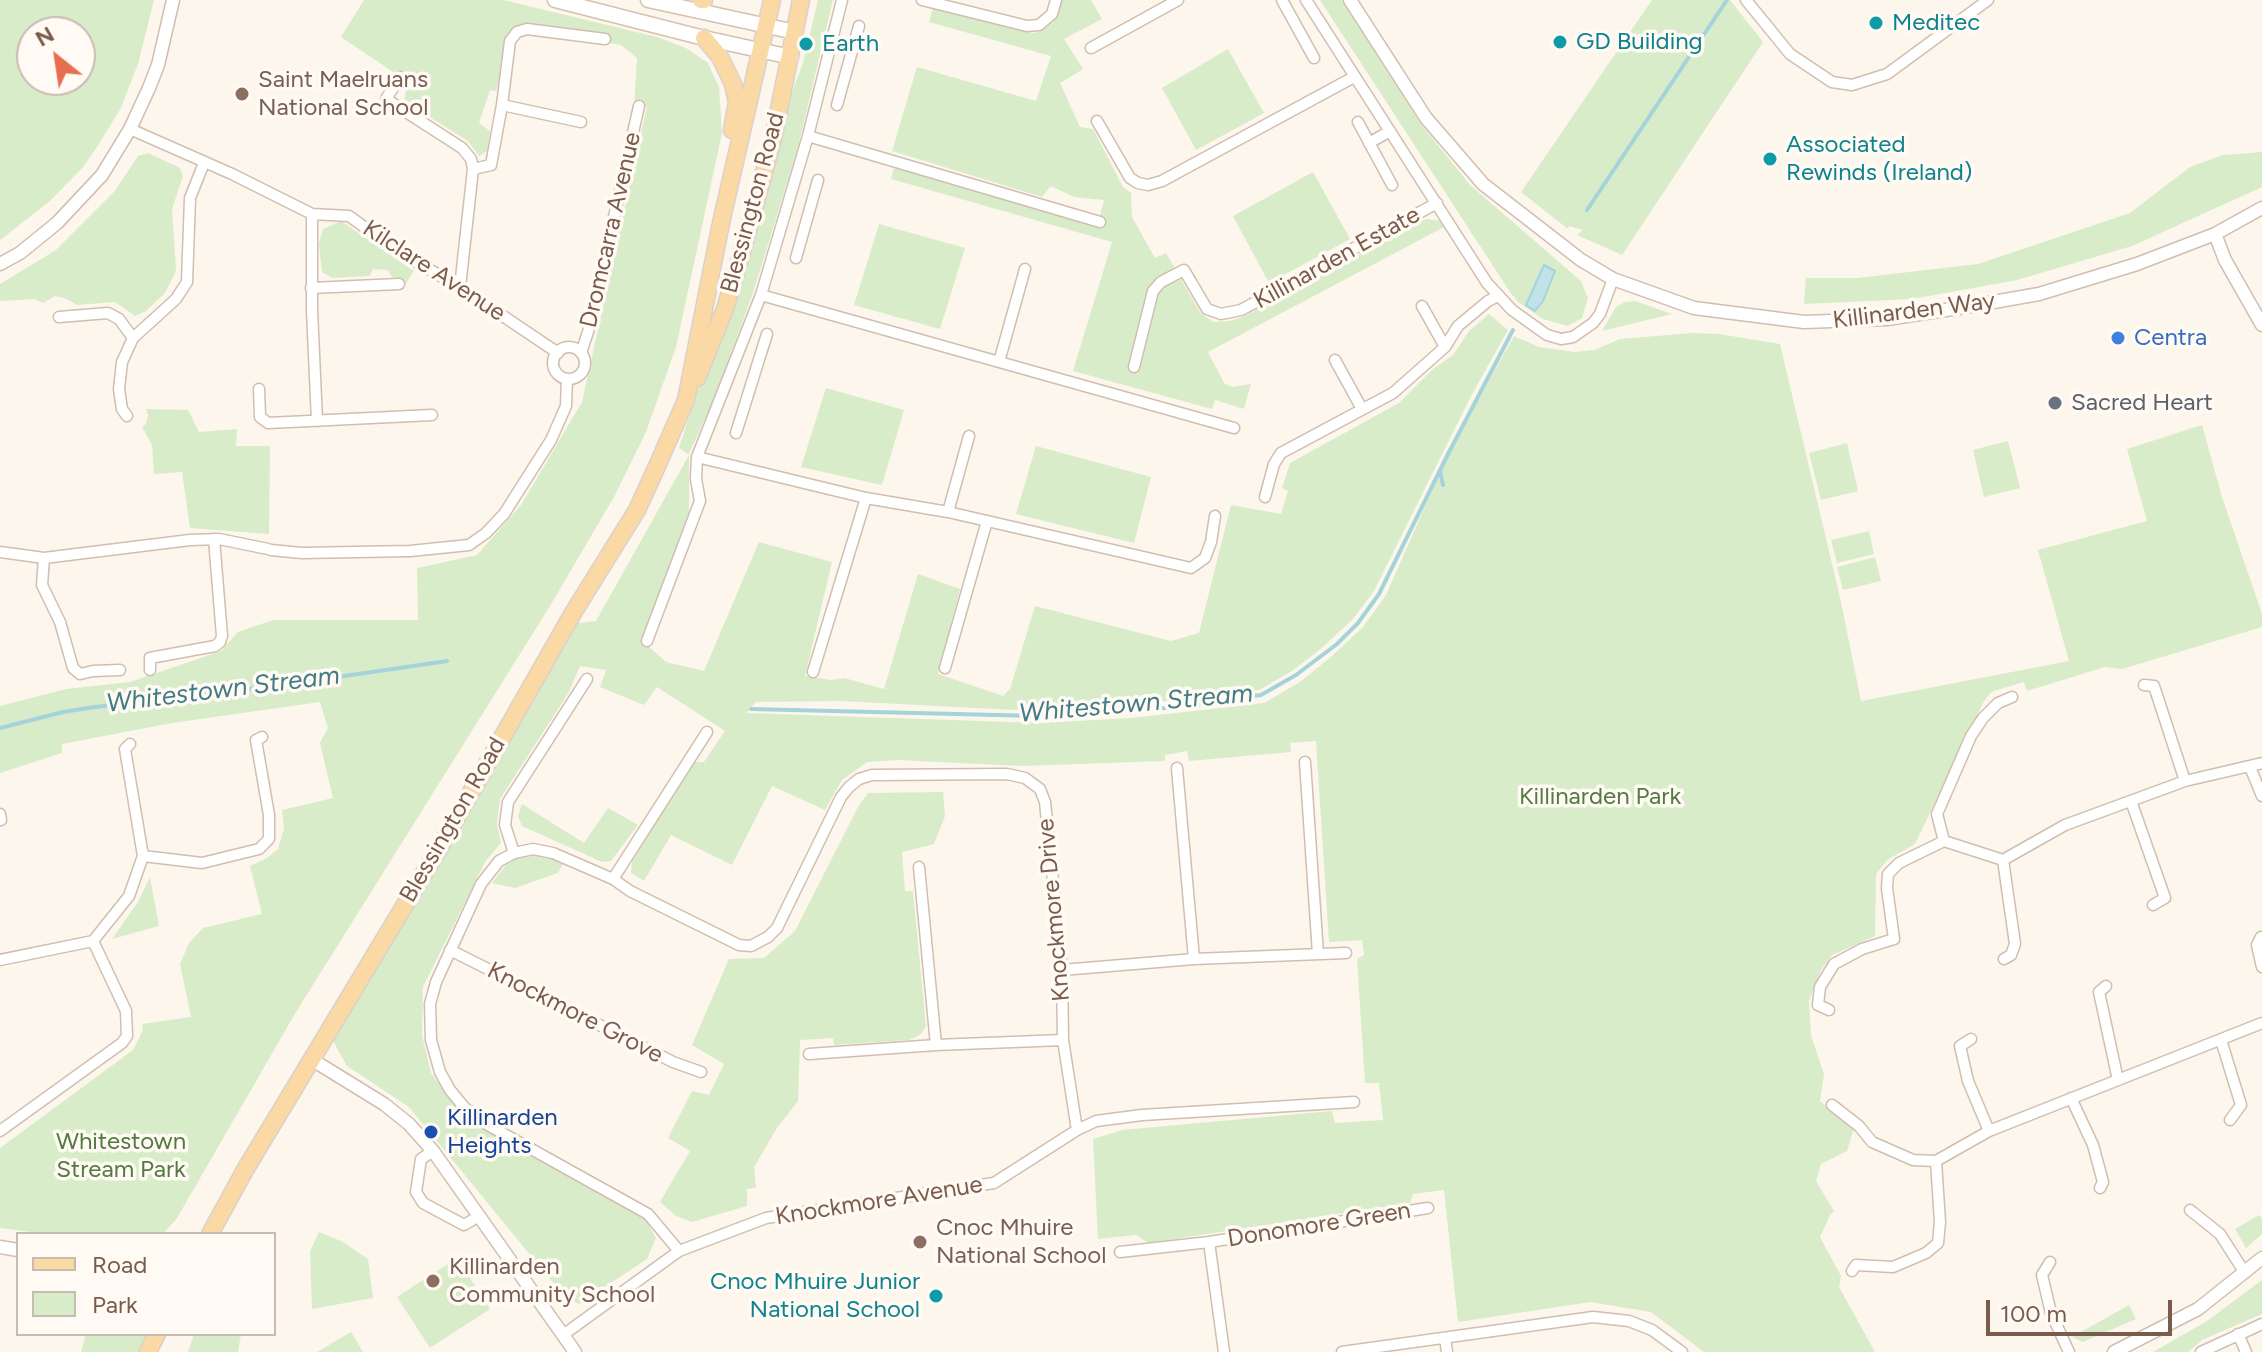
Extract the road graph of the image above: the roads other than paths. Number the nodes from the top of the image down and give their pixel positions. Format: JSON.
{"nodes":[{"id":1,"x":173,"y":0,"type":"edge"},
{"id":2,"x":555,"y":0,"type":"edge"},
{"id":3,"x":648,"y":0,"type":"edge"},
{"id":4,"x":772,"y":0,"type":"edge"},
{"id":5,"x":801,"y":0,"type":"edge"},
{"id":6,"x":842,"y":0,"type":"edge"},
{"id":7,"x":922,"y":0,"type":"edge"},
{"id":8,"x":1056,"y":0,"type":"edge"},
{"id":9,"x":1178,"y":0,"type":"edge"},
{"id":10,"x":1282,"y":0,"type":"edge"},
{"id":11,"x":1350,"y":0,"type":"edge"},
{"id":12,"x":1746,"y":0,"type":"edge"},
{"id":13,"x":1988,"y":0,"type":"edge"},
{"id":14,"x":1307,"y":1,"type":"edge"},
{"id":15,"x":1289,"y":13,"type":"junction"},
{"id":16,"x":766,"y":26,"type":"junction"},
{"id":17,"x":859,"y":26,"type":"dead end"},
{"id":18,"x":795,"y":32,"type":"junction"},
{"id":19,"x":704,"y":38,"type":"junction"},
{"id":20,"x":605,"y":39,"type":"dead end"},
{"id":21,"x":1091,"y":48,"type":"dead end"},
{"id":22,"x":761,"y":50,"type":"junction"},
{"id":23,"x":829,"y":53,"type":"junction"},
{"id":24,"x":791,"y":57,"type":"junction"},
{"id":25,"x":1314,"y":58,"type":"dead end"},
{"id":26,"x":850,"y":59,"type":"junction"},
{"id":27,"x":400,"y":77,"type":"dead end"},
{"id":28,"x":1354,"y":77,"type":"junction"},
{"id":29,"x":502,"y":105,"type":"junction"},
{"id":30,"x":837,"y":105,"type":"dead end"},
{"id":31,"x":639,"y":106,"type":"dead end"},
{"id":32,"x":1097,"y":121,"type":"dead end"},
{"id":33,"x":581,"y":122,"type":"dead end"},
{"id":34,"x":1358,"y":122,"type":"dead end"},
{"id":35,"x":130,"y":129,"type":"junction"},
{"id":36,"x":1390,"y":131,"type":"junction"},
{"id":37,"x":808,"y":136,"type":"junction"},
{"id":38,"x":1369,"y":143,"type":"junction"},
{"id":39,"x":204,"y":163,"type":"junction"},
{"id":40,"x":473,"y":169,"type":"junction"},
{"id":41,"x":818,"y":180,"type":"dead end"},
{"id":42,"x":1392,"y":185,"type":"dead end"},
{"id":43,"x":1437,"y":203,"type":"junction"},
{"id":44,"x":2262,"y":208,"type":"edge"},
{"id":45,"x":787,"y":209,"type":"junction"},
{"id":46,"x":312,"y":214,"type":"junction"},
{"id":47,"x":808,"y":217,"type":"junction"},
{"id":48,"x":1100,"y":222,"type":"dead end"},
{"id":49,"x":721,"y":223,"type":"junction"},
{"id":50,"x":2215,"y":234,"type":"junction"},
{"id":51,"x":796,"y":258,"type":"dead end"},
{"id":52,"x":0,"y":264,"type":"edge"},
{"id":53,"x":1025,"y":269,"type":"dead end"},
{"id":54,"x":1613,"y":279,"type":"junction"},
{"id":55,"x":399,"y":284,"type":"dead end"},
{"id":56,"x":460,"y":287,"type":"junction"},
{"id":57,"x":311,"y":288,"type":"junction"},
{"id":58,"x":761,"y":295,"type":"junction"},
{"id":59,"x":1498,"y":296,"type":"junction"},
{"id":60,"x":1422,"y":306,"type":"dead end"},
{"id":61,"x":59,"y":317,"type":"dead end"},
{"id":62,"x":2262,"y":325,"type":"edge"},
{"id":63,"x":767,"y":334,"type":"dead end"},
{"id":64,"x":133,"y":338,"type":"junction"},
{"id":65,"x":1445,"y":347,"type":"junction"},
{"id":66,"x":558,"y":353,"type":"junction"},
{"id":67,"x":581,"y":353,"type":"junction"},
{"id":68,"x":1335,"y":360,"type":"dead end"},
{"id":69,"x":999,"y":362,"type":"junction"},
{"id":70,"x":1134,"y":367,"type":"dead end"},
{"id":71,"x":731,"y":374,"type":"junction"},
{"id":72,"x":567,"y":379,"type":"junction"},
{"id":73,"x":751,"y":382,"type":"junction"},
{"id":74,"x":259,"y":389,"type":"dead end"},
{"id":75,"x":686,"y":400,"type":"junction"},
{"id":76,"x":1362,"y":409,"type":"junction"},
{"id":77,"x":432,"y":415,"type":"dead end"},
{"id":78,"x":127,"y":416,"type":"dead end"},
{"id":79,"x":317,"y":421,"type":"junction"},
{"id":80,"x":1234,"y":428,"type":"dead end"},
{"id":81,"x":736,"y":433,"type":"dead end"},
{"id":82,"x":969,"y":436,"type":"dead end"},
{"id":83,"x":697,"y":457,"type":"junction"},
{"id":84,"x":1265,"y":497,"type":"dead end"},
{"id":85,"x":866,"y":498,"type":"junction"},
{"id":86,"x":948,"y":512,"type":"junction"},
{"id":87,"x":1215,"y":516,"type":"dead end"},
{"id":88,"x":987,"y":521,"type":"junction"},
{"id":89,"x":214,"y":539,"type":"junction"},
{"id":90,"x":0,"y":552,"type":"edge"},
{"id":91,"x":44,"y":558,"type":"junction"},
{"id":92,"x":647,"y":641,"type":"dead end"},
{"id":93,"x":945,"y":668,"type":"dead end"},
{"id":94,"x":120,"y":670,"type":"dead end"},
{"id":95,"x":150,"y":670,"type":"dead end"},
{"id":96,"x":813,"y":672,"type":"dead end"},
{"id":97,"x":587,"y":679,"type":"dead end"},
{"id":98,"x":2144,"y":685,"type":"dead end"},
{"id":99,"x":2012,"y":697,"type":"dead end"},
{"id":100,"x":707,"y":732,"type":"dead end"},
{"id":101,"x":262,"y":737,"type":"dead end"},
{"id":102,"x":130,"y":744,"type":"dead end"},
{"id":103,"x":1305,"y":762,"type":"dead end"},
{"id":104,"x":2262,"y":763,"type":"edge"},
{"id":105,"x":2250,"y":767,"type":"junction"},
{"id":106,"x":1177,"y":768,"type":"dead end"},
{"id":107,"x":2185,"y":781,"type":"junction"},
{"id":108,"x":2262,"y":796,"type":"edge"},
{"id":109,"x":2131,"y":801,"type":"junction"},
{"id":110,"x":1944,"y":841,"type":"junction"},
{"id":111,"x":514,"y":853,"type":"junction"},
{"id":112,"x":143,"y":856,"type":"junction"},
{"id":113,"x":2003,"y":860,"type":"junction"},
{"id":114,"x":919,"y":867,"type":"dead end"},
{"id":115,"x":613,"y":879,"type":"junction"},
{"id":116,"x":2153,"y":905,"type":"dead end"},
{"id":117,"x":2261,"y":937,"type":"edge"},
{"id":118,"x":93,"y":941,"type":"junction"},
{"id":119,"x":450,"y":950,"type":"junction"},
{"id":120,"x":1346,"y":953,"type":"dead end"},
{"id":121,"x":1318,"y":954,"type":"junction"},
{"id":122,"x":1194,"y":959,"type":"junction"},
{"id":123,"x":2004,"y":959,"type":"dead end"},
{"id":124,"x":0,"y":960,"type":"edge"},
{"id":125,"x":2262,"y":967,"type":"edge"},
{"id":126,"x":1062,"y":970,"type":"junction"},
{"id":127,"x":2106,"y":986,"type":"dead end"},
{"id":128,"x":1829,"y":1010,"type":"dead end"},
{"id":129,"x":2262,"y":1023,"type":"edge"},
{"id":130,"x":1971,"y":1039,"type":"dead end"},
{"id":131,"x":1063,"y":1040,"type":"junction"},
{"id":132,"x":2221,"y":1040,"type":"junction"},
{"id":133,"x":936,"y":1045,"type":"junction"},
{"id":134,"x":809,"y":1054,"type":"dead end"},
{"id":135,"x":311,"y":1059,"type":"junction"},
{"id":136,"x":701,"y":1072,"type":"dead end"},
{"id":137,"x":2118,"y":1080,"type":"junction"},
{"id":138,"x":2071,"y":1098,"type":"junction"},
{"id":139,"x":1354,"y":1102,"type":"dead end"},
{"id":140,"x":1832,"y":1105,"type":"dead end"},
{"id":141,"x":2230,"y":1120,"type":"dead end"},
{"id":142,"x":1077,"y":1130,"type":"junction"},
{"id":143,"x":0,"y":1131,"type":"edge"},
{"id":144,"x":1989,"y":1131,"type":"junction"},
{"id":145,"x":433,"y":1151,"type":"junction"},
{"id":146,"x":1936,"y":1161,"type":"junction"},
{"id":147,"x":2100,"y":1188,"type":"dead end"},
{"id":148,"x":1428,"y":1208,"type":"dead end"},
{"id":149,"x":2190,"y":1210,"type":"dead end"},
{"id":150,"x":479,"y":1216,"type":"junction"},
{"id":151,"x":211,"y":1232,"type":"edge"},
{"id":152,"x":1209,"y":1242,"type":"junction"},
{"id":153,"x":679,"y":1251,"type":"junction"},
{"id":154,"x":1120,"y":1252,"type":"dead end"},
{"id":155,"x":2262,"y":1258,"type":"edge"},
{"id":156,"x":2050,"y":1262,"type":"dead end"},
{"id":157,"x":1852,"y":1271,"type":"dead end"},
{"id":158,"x":2245,"y":1273,"type":"junction"},
{"id":159,"x":2262,"y":1324,"type":"edge"},
{"id":160,"x":2238,"y":1334,"type":"junction"},
{"id":161,"x":563,"y":1335,"type":"junction"},
{"id":162,"x":1445,"y":1338,"type":"junction"},
{"id":163,"x":575,"y":1352,"type":"edge"},
{"id":164,"x":1224,"y":1352,"type":"edge"},
{"id":165,"x":1342,"y":1352,"type":"edge"},
{"id":166,"x":1447,"y":1352,"type":"edge"},
{"id":167,"x":1682,"y":1352,"type":"edge"},
{"id":168,"x":2069,"y":1352,"type":"edge"},
{"id":169,"x":2114,"y":1352,"type":"edge"},
{"id":170,"x":2201,"y":1352,"type":"edge"},
{"id":171,"x":2246,"y":1352,"type":"edge"}],
"edges":[{"from":1,"to":35,"type":"street"},
{"from":2,"to":19,"type":"main road"},
{"from":3,"to":16,"type":"main road"},
{"from":4,"to":16,"type":"main road","name":"Blessington Road"},
{"from":5,"to":18,"type":"main road","name":"Blessington Road"},
{"from":6,"to":23,"type":"street"},
{"from":7,"to":8,"type":"street"},
{"from":9,"to":21,"type":"street"},
{"from":10,"to":15,"type":"street"},
{"from":11,"to":54,"type":"street","name":"Killinarden Way"},
{"from":12,"to":13,"type":"street"},
{"from":14,"to":15,"type":"street","name":"Killinarden Estate"},
{"from":14,"to":28,"type":"street","name":"Killinarden Estate"},
{"from":15,"to":25,"type":"street"},
{"from":16,"to":18,"type":"main road"},
{"from":16,"to":22,"type":"main road","name":"Blessington Road"},
{"from":17,"to":26,"type":"street"},
{"from":18,"to":24,"type":"main road","name":"Blessington Road"},
{"from":19,"to":22,"type":"main road"},
{"from":19,"to":49,"type":"main road"},
{"from":20,"to":29,"type":"street"},
{"from":22,"to":24,"type":"main road"},
{"from":22,"to":49,"type":"main road","name":"Blessington Road"},
{"from":23,"to":26,"type":"street"},
{"from":23,"to":37,"type":"street"},
{"from":24,"to":75,"type":"main road","name":"Blessington Road"},
{"from":26,"to":30,"type":"street"},
{"from":27,"to":40,"type":"street"},
{"from":28,"to":32,"type":"street"},
{"from":28,"to":36,"type":"street","name":"Killinarden Estate"},
{"from":29,"to":33,"type":"street"},
{"from":29,"to":40,"type":"street"},
{"from":31,"to":67,"type":"street","name":"Dromcarra Avenue"},
{"from":34,"to":38,"type":"street","name":"Killinarden Estate"},
{"from":35,"to":39,"type":"street","name":"Kilclare Avenue"},
{"from":35,"to":52,"type":"street"},
{"from":36,"to":38,"type":"street"},
{"from":36,"to":43,"type":"street","name":"Killinarden Estate"},
{"from":37,"to":45,"type":"street"},
{"from":37,"to":48,"type":"street"},
{"from":38,"to":42,"type":"street","name":"Killinarden Estate"},
{"from":39,"to":46,"type":"street","name":"Kilclare Avenue"},
{"from":39,"to":64,"type":"street"},
{"from":40,"to":56,"type":"street"},
{"from":41,"to":47,"type":"street"},
{"from":43,"to":59,"type":"street","name":"Killinarden Estate"},
{"from":43,"to":70,"type":"street","name":"Killinarden Estate"},
{"from":44,"to":50,"type":"street","name":"Killinarden Way"},
{"from":45,"to":47,"type":"street"},
{"from":45,"to":58,"type":"street"},
{"from":46,"to":56,"type":"street","name":"Kilclare Avenue"},
{"from":46,"to":57,"type":"street"},
{"from":47,"to":51,"type":"street"},
{"from":49,"to":75,"type":"main road","name":"Blessington Road"},
{"from":50,"to":54,"type":"street","name":"Killinarden Way"},
{"from":50,"to":62,"type":"street"},
{"from":53,"to":69,"type":"street"},
{"from":54,"to":59,"type":"street","name":"Killinarden Estate"},
{"from":55,"to":57,"type":"street"},
{"from":56,"to":66,"type":"street","name":"Kilclare Avenue"},
{"from":57,"to":79,"type":"street"},
{"from":58,"to":69,"type":"street"},
{"from":58,"to":71,"type":"street"},
{"from":59,"to":65,"type":"street"},
{"from":60,"to":65,"type":"street"},
{"from":61,"to":64,"type":"street"},
{"from":63,"to":73,"type":"street"},
{"from":64,"to":78,"type":"street"},
{"from":65,"to":76,"type":"street"},
{"from":66,"to":67,"type":"street"},
{"from":66,"to":72,"type":"street"},
{"from":67,"to":72,"type":"street"},
{"from":68,"to":76,"type":"street"},
{"from":69,"to":80,"type":"street"},
{"from":71,"to":73,"type":"street"},
{"from":71,"to":83,"type":"street"},
{"from":72,"to":89,"type":"street"},
{"from":73,"to":81,"type":"street"},
{"from":74,"to":79,"type":"street"},
{"from":75,"to":135,"type":"main road","name":"Blessington Road"},
{"from":76,"to":84,"type":"street"},
{"from":77,"to":79,"type":"street"},
{"from":82,"to":86,"type":"street"},
{"from":83,"to":85,"type":"street"},
{"from":83,"to":92,"type":"street"},
{"from":85,"to":86,"type":"street"},
{"from":85,"to":96,"type":"street"},
{"from":86,"to":88,"type":"street"},
{"from":87,"to":88,"type":"street"},
{"from":88,"to":93,"type":"street"},
{"from":89,"to":91,"type":"street"},
{"from":89,"to":95,"type":"street"},
{"from":90,"to":91,"type":"street"},
{"from":91,"to":94,"type":"street"},
{"from":97,"to":111,"type":"street"},
{"from":98,"to":107,"type":"street"},
{"from":99,"to":110,"type":"street"},
{"from":100,"to":115,"type":"street"},
{"from":101,"to":112,"type":"street"},
{"from":102,"to":112,"type":"street"},
{"from":103,"to":121,"type":"street"},
{"from":104,"to":105,"type":"street"},
{"from":105,"to":107,"type":"street"},
{"from":105,"to":108,"type":"street"},
{"from":106,"to":122,"type":"street"},
{"from":107,"to":109,"type":"street"},
{"from":109,"to":113,"type":"street"},
{"from":109,"to":116,"type":"street"},
{"from":110,"to":113,"type":"street"},
{"from":110,"to":128,"type":"street"},
{"from":111,"to":115,"type":"street"},
{"from":111,"to":119,"type":"street"},
{"from":112,"to":118,"type":"street"},
{"from":113,"to":123,"type":"street"},
{"from":114,"to":133,"type":"street"},
{"from":115,"to":126,"type":"street","name":"Knockmore Drive"},
{"from":117,"to":125,"type":"street"},
{"from":118,"to":124,"type":"street"},
{"from":118,"to":143,"type":"street"},
{"from":119,"to":136,"type":"street","name":"Knockmore Grove"},
{"from":119,"to":153,"type":"street"},
{"from":120,"to":121,"type":"street"},
{"from":121,"to":122,"type":"street"},
{"from":122,"to":126,"type":"street"},
{"from":126,"to":131,"type":"street","name":"Knockmore Drive"},
{"from":127,"to":137,"type":"street"},
{"from":129,"to":132,"type":"street"},
{"from":130,"to":144,"type":"street"},
{"from":131,"to":133,"type":"street"},
{"from":131,"to":142,"type":"street","name":"Knockmore Drive"},
{"from":132,"to":137,"type":"street"},
{"from":132,"to":141,"type":"street"},
{"from":133,"to":134,"type":"street"},
{"from":135,"to":145,"type":"street"},
{"from":135,"to":151,"type":"main road","name":"Blessington Road"},
{"from":137,"to":138,"type":"street"},
{"from":138,"to":144,"type":"street"},
{"from":138,"to":147,"type":"street"},
{"from":139,"to":142,"type":"street","name":"Knockmore Avenue"},
{"from":140,"to":146,"type":"street"},
{"from":142,"to":153,"type":"street","name":"Knockmore Avenue"},
{"from":144,"to":146,"type":"street"},
{"from":145,"to":150,"type":"street"},
{"from":145,"to":150,"type":"street"},
{"from":146,"to":157,"type":"street"},
{"from":148,"to":152,"type":"street","name":"Donomore Green"},
{"from":149,"to":158,"type":"street"},
{"from":150,"to":161,"type":"street"},
{"from":152,"to":154,"type":"street","name":"Donomore Green"},
{"from":152,"to":164,"type":"street","name":"Donomore Green"},
{"from":153,"to":161,"type":"street","name":"Knockmore Avenue"},
{"from":155,"to":158,"type":"street"},
{"from":156,"to":168,"type":"street"},
{"from":158,"to":169,"type":"street"},
{"from":159,"to":160,"type":"street"},
{"from":160,"to":170,"type":"street"},
{"from":160,"to":171,"type":"street"},
{"from":161,"to":163,"type":"street"},
{"from":162,"to":165,"type":"street"},
{"from":162,"to":166,"type":"street"},
{"from":162,"to":167,"type":"street"}]}
